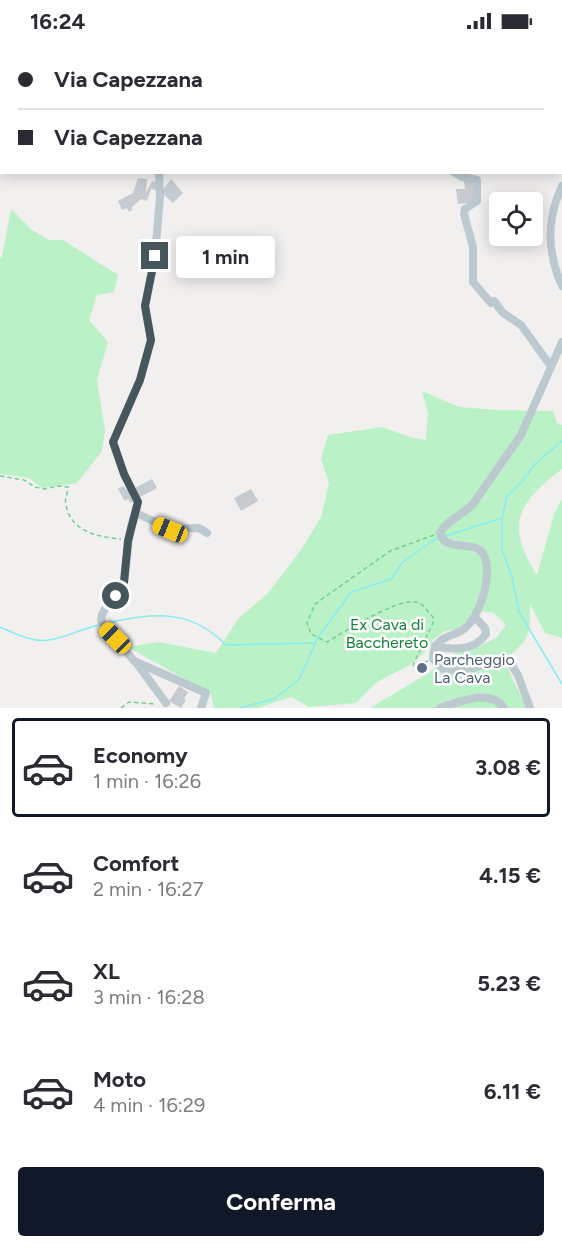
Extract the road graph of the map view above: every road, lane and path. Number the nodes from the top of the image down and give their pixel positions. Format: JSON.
{"nodes":[{"id":1,"x":159,"y":174,"type":"edge"},
{"id":2,"x":457,"y":174,"type":"edge"},
{"id":3,"x":562,"y":186,"type":"edge"},
{"id":4,"x":562,"y":286,"type":"edge"},
{"id":5,"x":562,"y":342,"type":"edge"},
{"id":6,"x":550,"y":365,"type":"junction"},
{"id":7,"x":0,"y":476,"type":"edge"},
{"id":8,"x":136,"y":513,"type":"junction"},
{"id":9,"x":207,"y":533,"type":"dead end"},
{"id":10,"x":441,"y":536,"type":"junction"},
{"id":11,"x":128,"y":541,"type":"junction"},
{"id":12,"x":475,"y":617,"type":"junction"},
{"id":13,"x":435,"y":646,"type":"junction"},
{"id":14,"x":434,"y":659,"type":"junction"},
{"id":15,"x":134,"y":661,"type":"junction"},
{"id":16,"x":166,"y":703,"type":"joint"},
{"id":17,"x":201,"y":706,"type":"edge"},
{"id":18,"x":121,"y":708,"type":"edge"},
{"id":19,"x":440,"y":708,"type":"edge"},
{"id":20,"x":504,"y":708,"type":"edge"},
{"id":21,"x":530,"y":708,"type":"edge"}],
"edges":[{"from":1,"to":8,"type":"street"},
{"from":2,"to":6,"type":"street"},
{"from":3,"to":4,"type":"street"},
{"from":5,"to":6,"type":"street"},
{"from":6,"to":10,"type":"street"},
{"from":7,"to":11,"type":"path"},
{"from":8,"to":9,"type":"street"},
{"from":8,"to":11,"type":"street"},
{"from":10,"to":12,"type":"street"},
{"from":10,"to":14,"type":"path"},
{"from":11,"to":15,"type":"street"},
{"from":12,"to":13,"type":"street"},
{"from":12,"to":13,"type":"street"},
{"from":13,"to":14,"type":"street"},
{"from":14,"to":21,"type":"street"},
{"from":15,"to":16,"type":"street"},
{"from":15,"to":17,"type":"street"},
{"from":16,"to":18,"type":"path"},
{"from":19,"to":20,"type":"street"}]}
